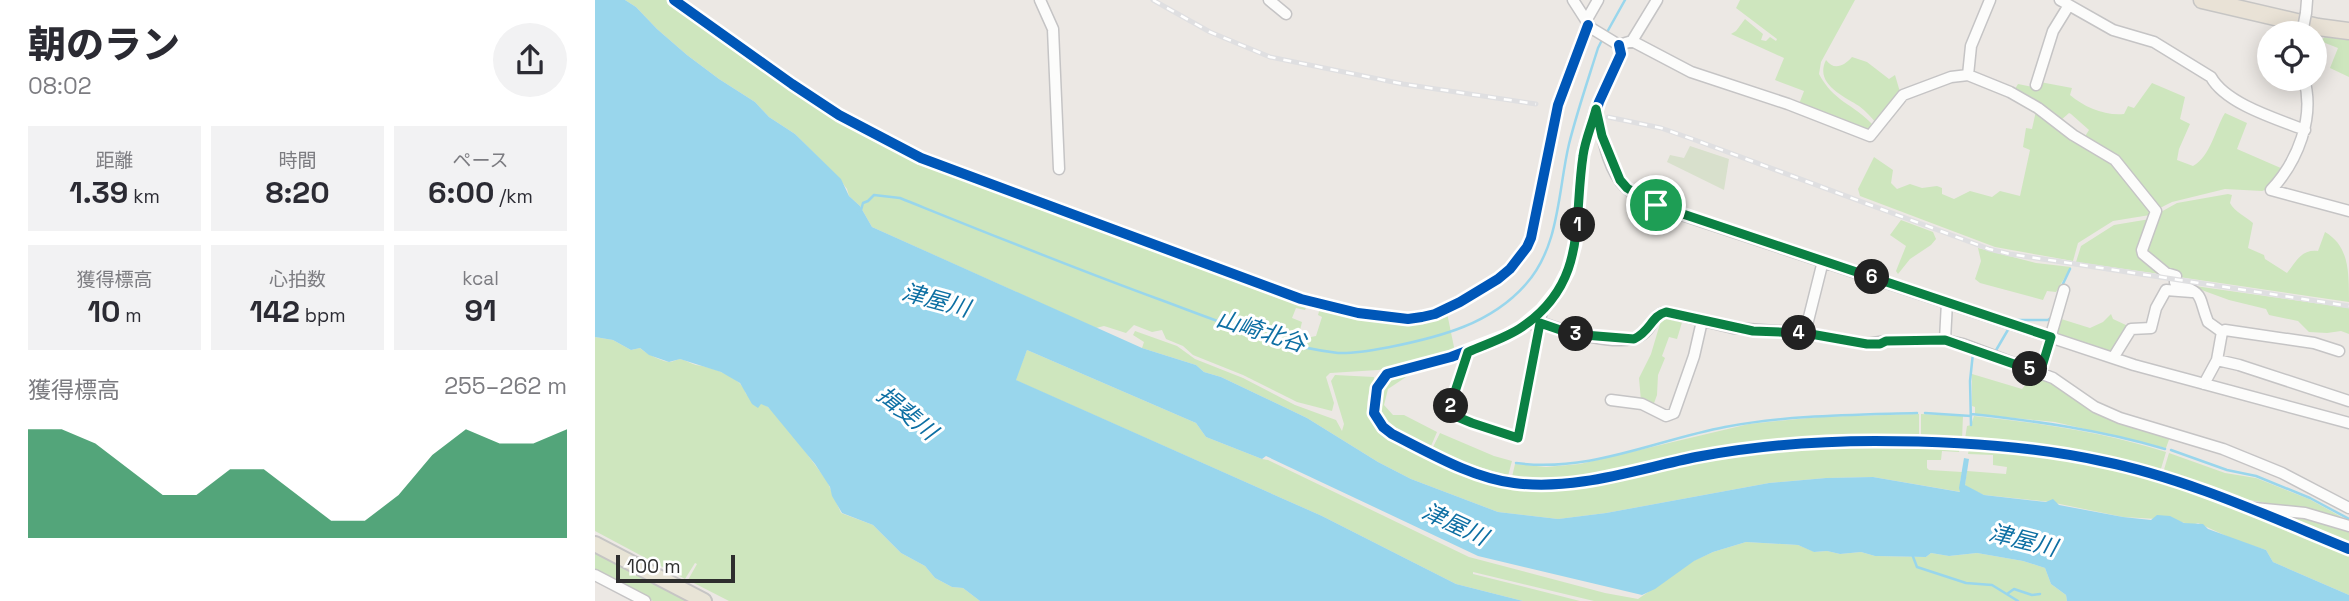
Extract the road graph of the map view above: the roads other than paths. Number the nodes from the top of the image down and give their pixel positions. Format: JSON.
{"nodes":[{"id":1,"x":674,"y":0,"type":"edge"},
{"id":2,"x":1040,"y":0,"type":"edge"},
{"id":3,"x":1269,"y":0,"type":"edge"},
{"id":4,"x":1573,"y":0,"type":"edge"},
{"id":5,"x":1598,"y":0,"type":"edge"},
{"id":6,"x":1657,"y":0,"type":"edge"},
{"id":7,"x":1990,"y":0,"type":"edge"},
{"id":8,"x":2202,"y":0,"type":"edge"},
{"id":9,"x":2307,"y":0,"type":"edge"},
{"id":10,"x":2064,"y":3,"type":"edge"},
{"id":11,"x":1286,"y":14,"type":"dead end"},
{"id":12,"x":2304,"y":21,"type":"edge"},
{"id":13,"x":1588,"y":25,"type":"junction"},
{"id":14,"x":2349,"y":31,"type":"edge"},
{"id":15,"x":1632,"y":41,"type":"junction"},
{"id":16,"x":1619,"y":45,"type":"junction"},
{"id":17,"x":1968,"y":75,"type":"junction"},
{"id":18,"x":2036,"y":85,"type":"dead end"},
{"id":19,"x":2309,"y":91,"type":"edge"},
{"id":20,"x":1596,"y":109,"type":"junction"},
{"id":21,"x":2305,"y":130,"type":"junction"},
{"id":22,"x":1059,"y":169,"type":"dead end"},
{"id":23,"x":2349,"y":211,"type":"edge"},
{"id":24,"x":1823,"y":261,"type":"junction"},
{"id":25,"x":2064,"y":290,"type":"dead end"},
{"id":26,"x":2195,"y":291,"type":"junction"},
{"id":27,"x":1947,"y":302,"type":"junction"},
{"id":28,"x":1542,"y":310,"type":"junction"},
{"id":29,"x":1702,"y":321,"type":"junction"},
{"id":30,"x":1540,"y":323,"type":"junction"},
{"id":31,"x":1522,"y":327,"type":"junction"},
{"id":32,"x":2222,"y":332,"type":"junction"},
{"id":33,"x":1805,"y":333,"type":"junction"},
{"id":34,"x":2051,"y":337,"type":"junction"},
{"id":35,"x":1945,"y":340,"type":"junction"},
{"id":36,"x":2339,"y":351,"type":"dead end"},
{"id":37,"x":1468,"y":352,"type":"junction"},
{"id":38,"x":2113,"y":358,"type":"junction"},
{"id":39,"x":2217,"y":360,"type":"junction"},
{"id":40,"x":2040,"y":373,"type":"junction"},
{"id":41,"x":2204,"y":384,"type":"junction"},
{"id":42,"x":1612,"y":400,"type":"dead end"},
{"id":43,"x":2349,"y":401,"type":"edge"},
{"id":44,"x":2349,"y":423,"type":"edge"},
{"id":45,"x":2247,"y":508,"type":"junction"},
{"id":46,"x":2349,"y":508,"type":"edge"},
{"id":47,"x":2349,"y":526,"type":"edge"},
{"id":48,"x":596,"y":545,"type":"edge"},
{"id":49,"x":2349,"y":550,"type":"edge"},
{"id":50,"x":595,"y":575,"type":"edge"},
{"id":51,"x":645,"y":601,"type":"edge"},
{"id":52,"x":704,"y":601,"type":"edge"}],
"edges":[{"from":1,"to":13,"type":"street"},
{"from":2,"to":22,"type":"street"},
{"from":3,"to":11,"type":"street"},
{"from":4,"to":13,"type":"street"},
{"from":5,"to":13,"type":"street"},
{"from":6,"to":15,"type":"street"},
{"from":7,"to":17,"type":"street"},
{"from":8,"to":14,"type":"highway"},
{"from":9,"to":12,"type":"street","bridge":true},
{"from":10,"to":18,"type":"street"},
{"from":10,"to":21,"type":"street"},
{"from":13,"to":16,"type":"street"},
{"from":15,"to":16,"type":"street"},
{"from":15,"to":17,"type":"street"},
{"from":16,"to":20,"type":"street"},
{"from":17,"to":26,"type":"street"},
{"from":19,"to":21,"type":"street"},
{"from":20,"to":24,"type":"street"},
{"from":20,"to":28,"type":"street"},
{"from":21,"to":23,"type":"street"},
{"from":24,"to":27,"type":"street"},
{"from":24,"to":33,"type":"street"},
{"from":25,"to":34,"type":"street"},
{"from":26,"to":32,"type":"street"},
{"from":26,"to":38,"type":"street"},
{"from":27,"to":34,"type":"street"},
{"from":27,"to":35,"type":"street"},
{"from":28,"to":30,"type":"street"},
{"from":28,"to":31,"type":"street"},
{"from":29,"to":30,"type":"street"},
{"from":29,"to":33,"type":"street"},
{"from":29,"to":42,"type":"street"},
{"from":30,"to":31,"type":"street"},
{"from":30,"to":37,"type":"street"},
{"from":31,"to":37,"type":"street"},
{"from":32,"to":36,"type":"street"},
{"from":32,"to":39,"type":"street"},
{"from":33,"to":35,"type":"street"},
{"from":34,"to":38,"type":"street"},
{"from":34,"to":40,"type":"street"},
{"from":35,"to":40,"type":"street"},
{"from":37,"to":45,"type":"street"},
{"from":38,"to":41,"type":"street"},
{"from":39,"to":41,"type":"street"},
{"from":39,"to":43,"type":"street"},
{"from":40,"to":46,"type":"street"},
{"from":41,"to":44,"type":"street"},
{"from":45,"to":47,"type":"street"},
{"from":45,"to":49,"type":"street"},
{"from":48,"to":52,"type":"main road"},
{"from":50,"to":51,"type":"street"}]}
